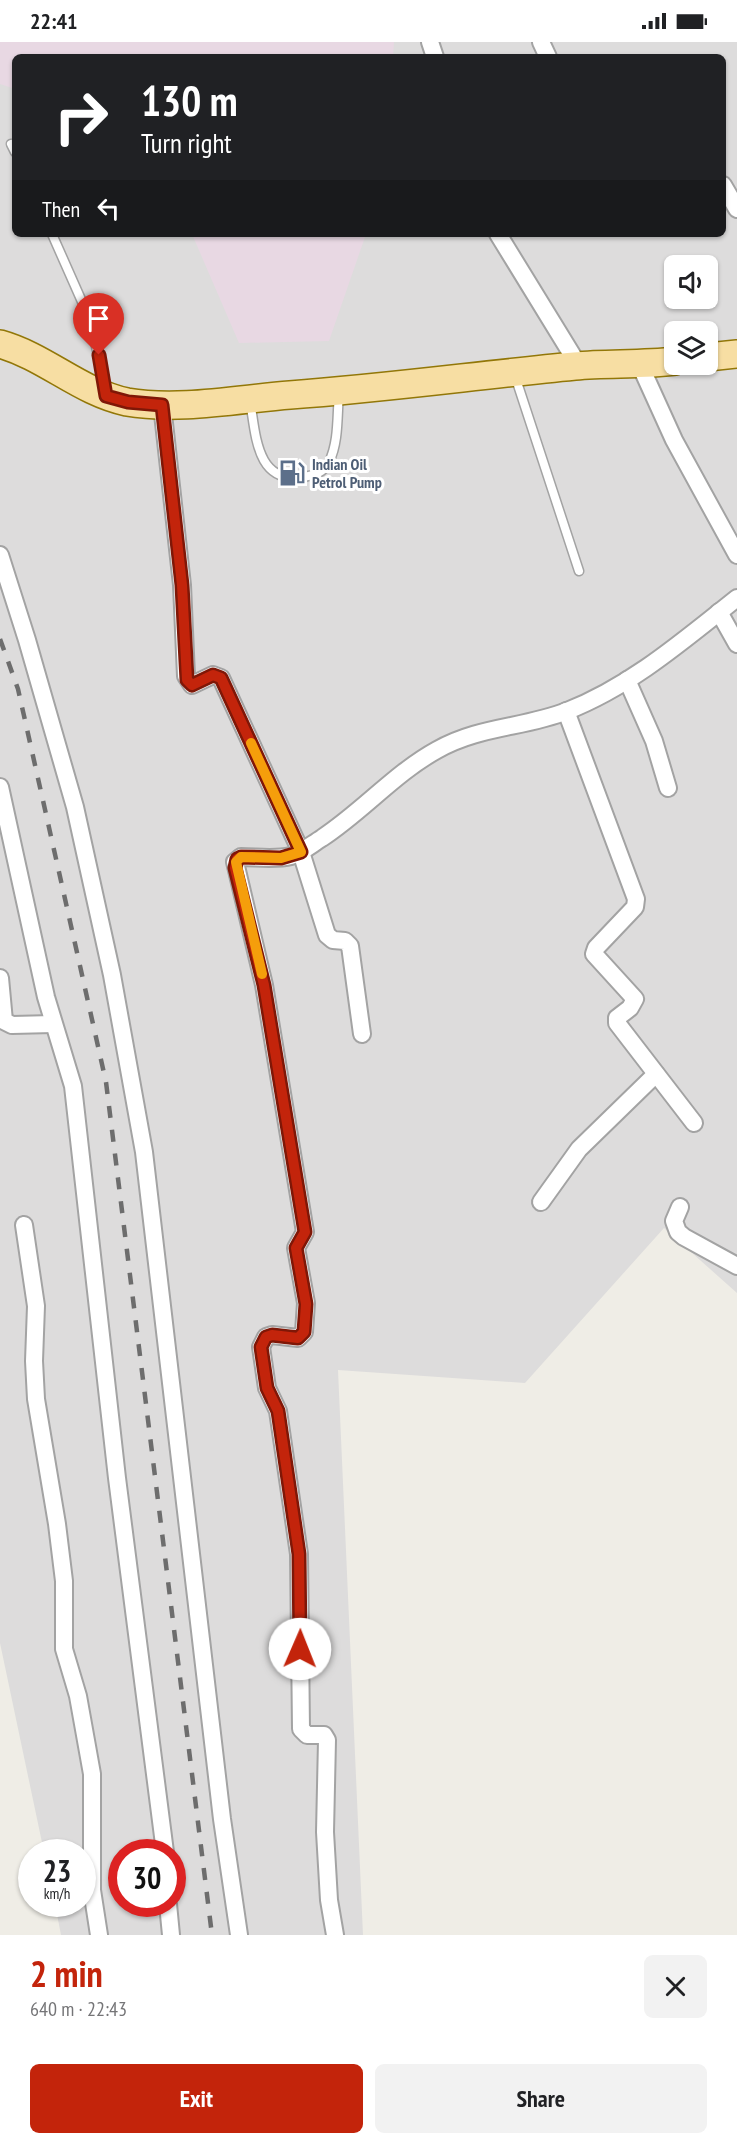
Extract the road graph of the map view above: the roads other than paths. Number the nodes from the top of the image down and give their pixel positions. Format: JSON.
{"nodes":[{"id":1,"x":726,"y":190,"type":"edge"},
{"id":2,"x":737,"y":209,"type":"edge"},
{"id":3,"x":53,"y":237,"type":"edge"},
{"id":4,"x":500,"y":237,"type":"edge"},
{"id":5,"x":0,"y":344,"type":"edge"},
{"id":6,"x":737,"y":354,"type":"edge"},
{"id":7,"x":718,"y":356,"type":"edge"},
{"id":8,"x":664,"y":362,"type":"edge"},
{"id":9,"x":640,"y":365,"type":"junction"},
{"id":10,"x":579,"y":366,"type":"junction"},
{"id":11,"x":514,"y":372,"type":"junction"},
{"id":12,"x":339,"y":391,"type":"junction"},
{"id":13,"x":106,"y":396,"type":"junction"},
{"id":14,"x":249,"y":398,"type":"junction"},
{"id":15,"x":162,"y":405,"type":"junction"},
{"id":16,"x":0,"y":555,"type":"edge"},
{"id":17,"x":737,"y":555,"type":"edge"},
{"id":18,"x":579,"y":571,"type":"dead end"},
{"id":19,"x":737,"y":598,"type":"edge"},
{"id":20,"x":719,"y":612,"type":"junction"},
{"id":21,"x":737,"y":644,"type":"edge"},
{"id":22,"x":627,"y":680,"type":"junction"},
{"id":23,"x":566,"y":711,"type":"junction"},
{"id":24,"x":0,"y":787,"type":"edge"},
{"id":25,"x":668,"y":788,"type":"dead end"},
{"id":26,"x":301,"y":852,"type":"junction"},
{"id":27,"x":0,"y":978,"type":"edge"},
{"id":28,"x":53,"y":1024,"type":"junction"},
{"id":29,"x":362,"y":1034,"type":"dead end"},
{"id":30,"x":656,"y":1074,"type":"junction"},
{"id":31,"x":694,"y":1123,"type":"dead end"},
{"id":32,"x":541,"y":1202,"type":"dead end"},
{"id":33,"x":680,"y":1207,"type":"dead end"},
{"id":34,"x":24,"y":1225,"type":"dead end"},
{"id":35,"x":737,"y":1266,"type":"edge"},
{"id":36,"x":163,"y":1839,"type":"edge"},
{"id":37,"x":169,"y":1917,"type":"edge"},
{"id":38,"x":99,"y":1935,"type":"edge"},
{"id":39,"x":171,"y":1935,"type":"edge"},
{"id":40,"x":239,"y":1935,"type":"edge"},
{"id":41,"x":335,"y":1935,"type":"edge"}],
"edges":[{"from":1,"to":2,"type":"street"},
{"from":3,"to":13,"type":"lane"},
{"from":4,"to":10,"type":"street"},
{"from":5,"to":13,"type":"main road"},
{"from":6,"to":7,"type":"main road"},
{"from":8,"to":9,"type":"main road"},
{"from":9,"to":10,"type":"main road"},
{"from":9,"to":17,"type":"street"},
{"from":10,"to":11,"type":"main road"},
{"from":11,"to":12,"type":"main road"},
{"from":11,"to":18,"type":"lane"},
{"from":12,"to":14,"type":"main road"},
{"from":12,"to":14,"type":"lane"},
{"from":13,"to":15,"type":"main road"},
{"from":14,"to":15,"type":"main road"},
{"from":15,"to":26,"type":"street"},
{"from":16,"to":40,"type":"street"},
{"from":19,"to":20,"type":"street"},
{"from":20,"to":21,"type":"street"},
{"from":20,"to":22,"type":"street"},
{"from":22,"to":23,"type":"street"},
{"from":22,"to":25,"type":"street"},
{"from":23,"to":26,"type":"street"},
{"from":23,"to":30,"type":"street"},
{"from":24,"to":28,"type":"street"},
{"from":26,"to":29,"type":"street"},
{"from":26,"to":41,"type":"street"},
{"from":27,"to":28,"type":"street"},
{"from":28,"to":36,"type":"street"},
{"from":30,"to":31,"type":"street"},
{"from":30,"to":32,"type":"street"},
{"from":33,"to":35,"type":"street"},
{"from":34,"to":38,"type":"street"},
{"from":37,"to":39,"type":"street"}]}
